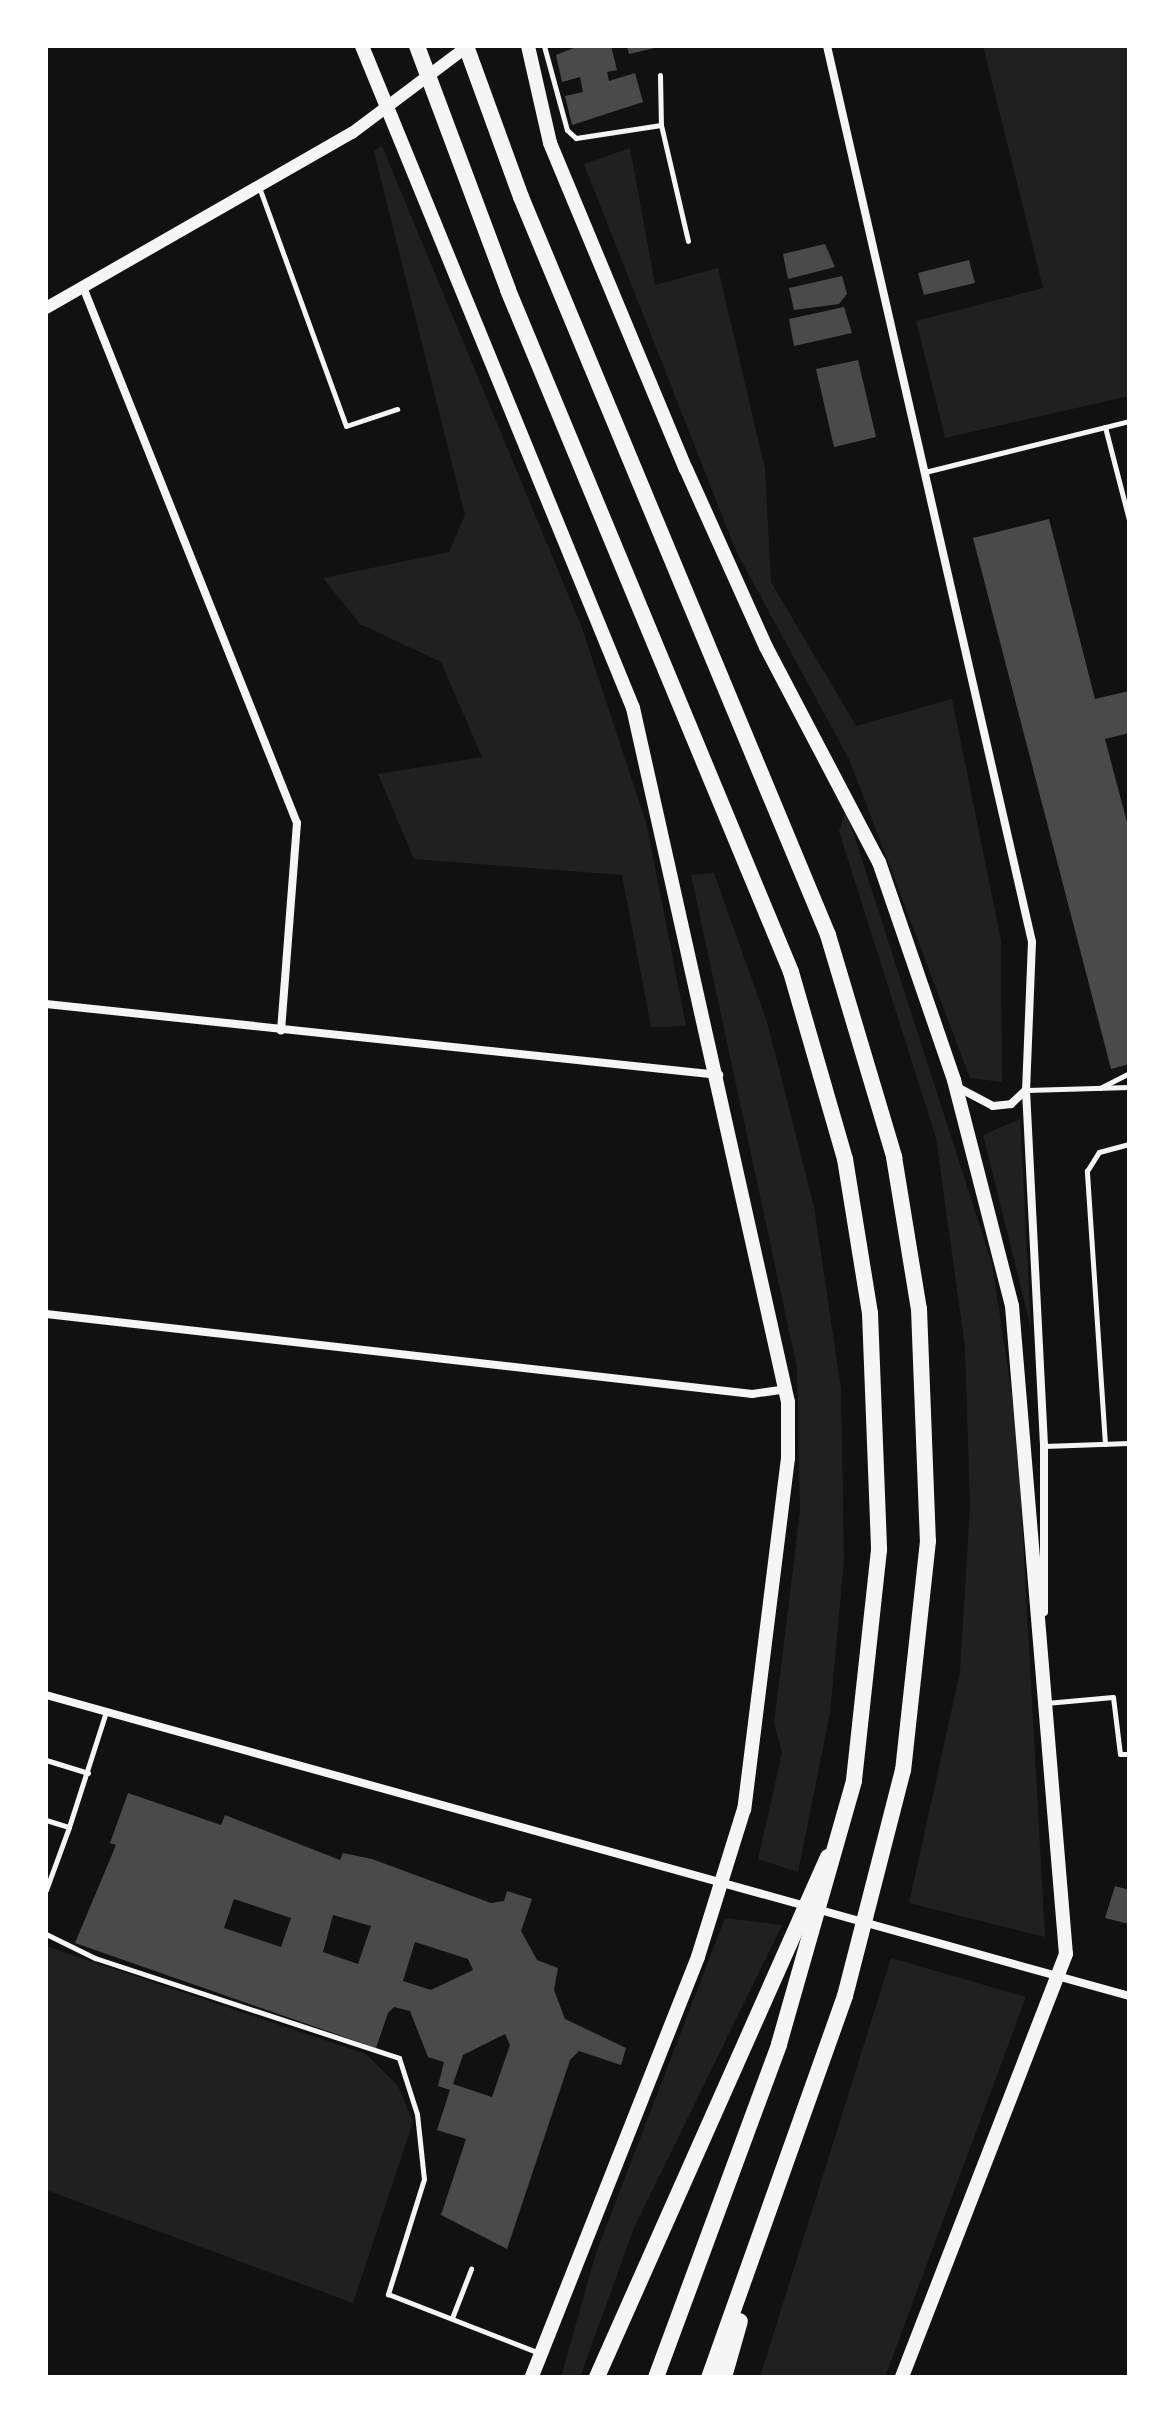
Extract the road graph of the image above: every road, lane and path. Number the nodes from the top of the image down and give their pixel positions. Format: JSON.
{"nodes":[{"id":1,"x":362,"y":46,"type":"edge"},
{"id":2,"x":417,"y":46,"type":"edge"},
{"id":3,"x":467,"y":46,"type":"edge"},
{"id":4,"x":528,"y":46,"type":"edge"},
{"id":5,"x":544,"y":46,"type":"edge"},
{"id":6,"x":827,"y":46,"type":"edge"},
{"id":7,"x":660,"y":75,"type":"dead end"},
{"id":8,"x":387,"y":110,"type":"junction"},
{"id":9,"x":661,"y":125,"type":"junction"},
{"id":10,"x":259,"y":186,"type":"junction"},
{"id":11,"x":688,"y":241,"type":"dead end"},
{"id":12,"x":83,"y":287,"type":"junction"},
{"id":13,"x":46,"y":308,"type":"edge"},
{"id":14,"x":397,"y":409,"type":"dead end"},
{"id":15,"x":1129,"y":421,"type":"edge"},
{"id":16,"x":1105,"y":427,"type":"junction"},
{"id":17,"x":925,"y":472,"type":"junction"},
{"id":18,"x":1129,"y":520,"type":"edge"},
{"id":19,"x":46,"y":1004,"type":"edge"},
{"id":20,"x":281,"y":1030,"type":"junction"},
{"id":21,"x":1129,"y":1073,"type":"edge"},
{"id":22,"x":719,"y":1075,"type":"junction"},
{"id":23,"x":954,"y":1080,"type":"junction"},
{"id":24,"x":1129,"y":1087,"type":"edge"},
{"id":25,"x":1099,"y":1089,"type":"junction"},
{"id":26,"x":1026,"y":1090,"type":"junction"},
{"id":27,"x":1129,"y":1144,"type":"edge"},
{"id":28,"x":46,"y":1314,"type":"edge"},
{"id":29,"x":786,"y":1389,"type":"junction"},
{"id":30,"x":1129,"y":1443,"type":"edge"},
{"id":31,"x":1105,"y":1444,"type":"junction"},
{"id":32,"x":1044,"y":1446,"type":"junction"},
{"id":33,"x":1043,"y":1664,"type":"junction"},
{"id":34,"x":46,"y":1695,"type":"edge"},
{"id":35,"x":1045,"y":1703,"type":"junction"},
{"id":36,"x":107,"y":1711,"type":"junction"},
{"id":37,"x":1129,"y":1754,"type":"edge"},
{"id":38,"x":46,"y":1760,"type":"edge"},
{"id":39,"x":88,"y":1773,"type":"junction"},
{"id":40,"x":845,"y":1819,"type":"junction"},
{"id":41,"x":46,"y":1820,"type":"edge"},
{"id":42,"x":69,"y":1827,"type":"junction"},
{"id":43,"x":724,"y":1883,"type":"junction"},
{"id":44,"x":46,"y":1890,"type":"edge"},
{"id":45,"x":46,"y":1934,"type":"edge"},
{"id":46,"x":1060,"y":1977,"type":"junction"},
{"id":47,"x":1129,"y":1996,"type":"edge"},
{"id":48,"x":769,"y":2215,"type":"junction"},
{"id":49,"x":471,"y":2269,"type":"dead end"},
{"id":50,"x":452,"y":2318,"type":"junction"},
{"id":51,"x":540,"y":2353,"type":"junction"},
{"id":52,"x":530,"y":2377,"type":"edge"},
{"id":53,"x":597,"y":2377,"type":"edge"},
{"id":54,"x":656,"y":2377,"type":"edge"},
{"id":55,"x":709,"y":2377,"type":"edge"},
{"id":56,"x":724,"y":2377,"type":"edge"},
{"id":57,"x":902,"y":2377,"type":"edge"}],
"edges":[{"from":1,"to":8,"type":"main road"},
{"from":2,"to":40,"type":"highway"},
{"from":3,"to":8,"type":"street"},
{"from":3,"to":48,"type":"highway"},
{"from":4,"to":23,"type":"main road"},
{"from":5,"to":9,"type":"lane"},
{"from":6,"to":17,"type":"street"},
{"from":7,"to":9,"type":"lane"},
{"from":8,"to":10,"type":"street"},
{"from":8,"to":22,"type":"main road"},
{"from":9,"to":11,"type":"lane"},
{"from":10,"to":12,"type":"street"},
{"from":10,"to":14,"type":"lane"},
{"from":12,"to":13,"type":"street"},
{"from":12,"to":20,"type":"street"},
{"from":15,"to":16,"type":"lane"},
{"from":16,"to":17,"type":"lane"},
{"from":16,"to":18,"type":"lane"},
{"from":17,"to":26,"type":"street"},
{"from":19,"to":20,"type":"street"},
{"from":20,"to":22,"type":"street"},
{"from":21,"to":25,"type":"lane"},
{"from":22,"to":29,"type":"main road"},
{"from":23,"to":26,"type":"street"},
{"from":23,"to":33,"type":"main road"},
{"from":24,"to":25,"type":"lane"},
{"from":25,"to":26,"type":"lane"},
{"from":26,"to":32,"type":"street"},
{"from":27,"to":31,"type":"lane"},
{"from":28,"to":29,"type":"street"},
{"from":29,"to":43,"type":"main road"},
{"from":30,"to":31,"type":"lane"},
{"from":31,"to":32,"type":"lane"},
{"from":32,"to":33,"type":"street"},
{"from":33,"to":35,"type":"main road"},
{"from":34,"to":36,"type":"street"},
{"from":35,"to":37,"type":"lane"},
{"from":35,"to":46,"type":"main road"},
{"from":36,"to":39,"type":"lane"},
{"from":36,"to":43,"type":"street"},
{"from":38,"to":39,"type":"lane"},
{"from":39,"to":42,"type":"lane"},
{"from":40,"to":53,"type":"highway"},
{"from":40,"to":54,"type":"highway"},
{"from":41,"to":42,"type":"lane"},
{"from":42,"to":44,"type":"lane"},
{"from":43,"to":46,"type":"street"},
{"from":43,"to":51,"type":"main road"},
{"from":45,"to":50,"type":"lane"},
{"from":46,"to":47,"type":"street"},
{"from":46,"to":57,"type":"main road"},
{"from":48,"to":55,"type":"highway"},
{"from":48,"to":56,"type":"highway"},
{"from":49,"to":50,"type":"lane"},
{"from":50,"to":51,"type":"lane"},
{"from":51,"to":52,"type":"main road"}]}
